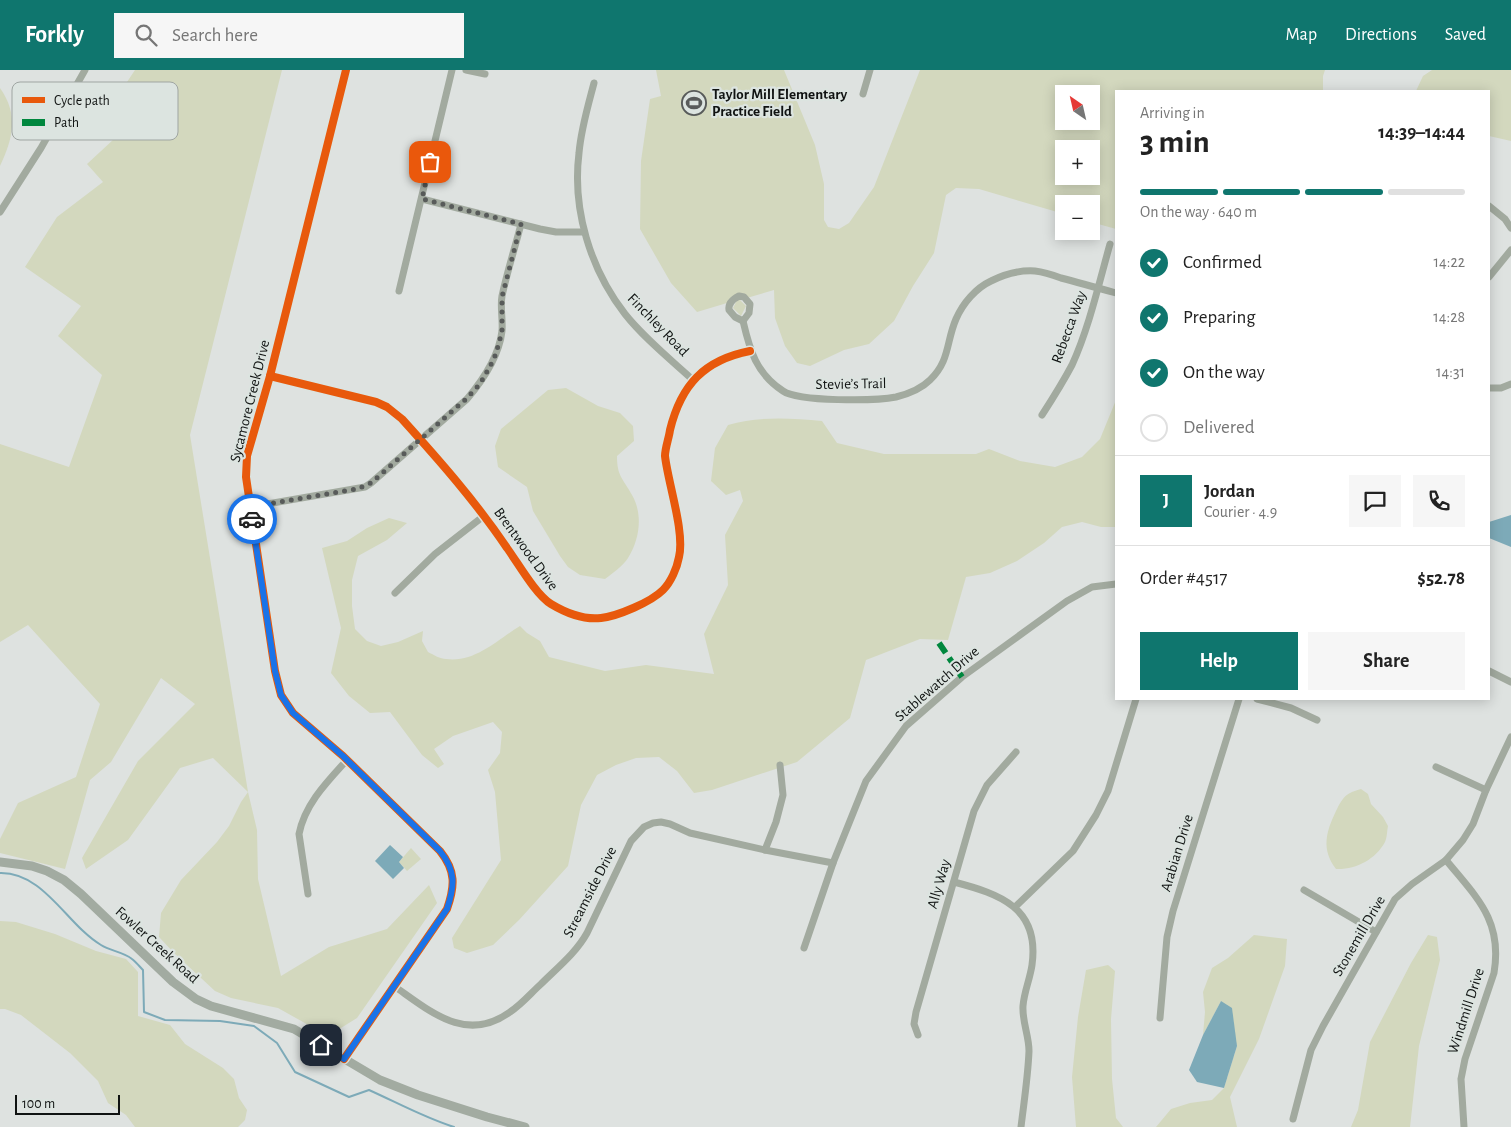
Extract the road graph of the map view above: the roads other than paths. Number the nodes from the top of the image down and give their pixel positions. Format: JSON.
{"nodes":[{"id":1,"x":85,"y":70,"type":"edge"},
{"id":2,"x":346,"y":70,"type":"edge"},
{"id":3,"x":452,"y":70,"type":"edge"},
{"id":4,"x":466,"y":70,"type":"edge"},
{"id":5,"x":870,"y":70,"type":"edge"},
{"id":6,"x":486,"y":74,"type":"dead end"},
{"id":7,"x":78,"y":82,"type":"edge"},
{"id":8,"x":594,"y":83,"type":"dead end"},
{"id":9,"x":863,"y":94,"type":"dead end"},
{"id":10,"x":46,"y":140,"type":"edge"},
{"id":11,"x":422,"y":199,"type":"junction"},
{"id":12,"x":1490,"y":207,"type":"edge"},
{"id":13,"x":0,"y":212,"type":"edge"},
{"id":14,"x":521,"y":224,"type":"junction"},
{"id":15,"x":1511,"y":228,"type":"edge"},
{"id":16,"x":584,"y":232,"type":"junction"},
{"id":17,"x":1110,"y":244,"type":"dead end"},
{"id":18,"x":1511,"y":250,"type":"edge"},
{"id":19,"x":1490,"y":276,"type":"edge"},
{"id":20,"x":1098,"y":288,"type":"junction"},
{"id":21,"x":399,"y":292,"type":"dead end"},
{"id":22,"x":1115,"y":293,"type":"edge"},
{"id":23,"x":743,"y":321,"type":"dead end"},
{"id":24,"x":750,"y":351,"type":"junction"},
{"id":25,"x":270,"y":376,"type":"junction"},
{"id":26,"x":693,"y":380,"type":"junction"},
{"id":27,"x":1511,"y":384,"type":"edge"},
{"id":28,"x":1490,"y":388,"type":"edge"},
{"id":29,"x":1042,"y":415,"type":"dead end"},
{"id":30,"x":420,"y":439,"type":"junction"},
{"id":31,"x":250,"y":507,"type":"junction"},
{"id":32,"x":485,"y":515,"type":"junction"},
{"id":33,"x":1115,"y":584,"type":"edge"},
{"id":34,"x":395,"y":593,"type":"dead end"},
{"id":35,"x":1490,"y":672,"type":"edge"},
{"id":36,"x":1511,"y":682,"type":"edge"},
{"id":37,"x":1136,"y":700,"type":"edge"},
{"id":38,"x":1239,"y":700,"type":"edge"},
{"id":39,"x":1261,"y":700,"type":"edge"},
{"id":40,"x":1317,"y":720,"type":"dead end"},
{"id":41,"x":1511,"y":737,"type":"edge"},
{"id":42,"x":1016,"y":752,"type":"dead end"},
{"id":43,"x":348,"y":760,"type":"junction"},
{"id":44,"x":780,"y":765,"type":"dead end"},
{"id":45,"x":1436,"y":767,"type":"dead end"},
{"id":46,"x":1486,"y":790,"type":"junction"},
{"id":47,"x":765,"y":850,"type":"junction"},
{"id":48,"x":1446,"y":860,"type":"junction"},
{"id":49,"x":0,"y":862,"type":"edge"},
{"id":50,"x":833,"y":863,"type":"junction"},
{"id":51,"x":954,"y":882,"type":"junction"},
{"id":52,"x":1304,"y":890,"type":"dead end"},
{"id":53,"x":308,"y":894,"type":"dead end"},
{"id":54,"x":1015,"y":907,"type":"junction"},
{"id":55,"x":1376,"y":932,"type":"junction"},
{"id":56,"x":804,"y":948,"type":"dead end"},
{"id":57,"x":394,"y":986,"type":"junction"},
{"id":58,"x":1160,"y":1018,"type":"dead end"},
{"id":59,"x":918,"y":1036,"type":"dead end"},
{"id":60,"x":344,"y":1059,"type":"junction"},
{"id":61,"x":1293,"y":1119,"type":"dead end"},
{"id":62,"x":525,"y":1127,"type":"edge"},
{"id":63,"x":1021,"y":1127,"type":"edge"},
{"id":64,"x":1464,"y":1127,"type":"edge"}],
"edges":[{"from":1,"to":7,"type":"street"},
{"from":2,"to":25,"type":"street","name":"Sycamore Creek Drive"},
{"from":3,"to":11,"type":"street"},
{"from":4,"to":6,"type":"street"},
{"from":5,"to":9,"type":"street"},
{"from":8,"to":16,"type":"street","name":"Finchley Road"},
{"from":10,"to":13,"type":"street"},
{"from":11,"to":14,"type":"street"},
{"from":11,"to":21,"type":"street"},
{"from":12,"to":15,"type":"street"},
{"from":14,"to":16,"type":"street"},
{"from":14,"to":30,"type":"street"},
{"from":16,"to":26,"type":"street","name":"Finchley Road"},
{"from":17,"to":20,"type":"street","name":"Rebecca Way"},
{"from":18,"to":19,"type":"street"},
{"from":20,"to":22,"type":"street","name":"Stevie’s Trail"},
{"from":20,"to":24,"type":"street","name":"Stevie’s Trail"},
{"from":20,"to":29,"type":"street","name":"Rebecca Way"},
{"from":23,"to":24,"type":"street","name":"Stevie’s Trail"},
{"from":24,"to":26,"type":"street","name":"Brentwood Drive"},
{"from":25,"to":30,"type":"street","name":"Brentwood Drive"},
{"from":25,"to":31,"type":"street","name":"Sycamore Creek Drive"},
{"from":26,"to":32,"type":"street","name":"Brentwood Drive"},
{"from":27,"to":28,"type":"street"},
{"from":30,"to":31,"type":"street"},
{"from":30,"to":32,"type":"street","name":"Brentwood Drive"},
{"from":31,"to":43,"type":"street","name":"Sycamore Creek Drive"},
{"from":32,"to":34,"type":"street"},
{"from":33,"to":50,"type":"street","name":"Stablewatch Drive"},
{"from":35,"to":36,"type":"street"},
{"from":37,"to":54,"type":"street"},
{"from":38,"to":58,"type":"street","name":"Arabian Drive"},
{"from":39,"to":40,"type":"street"},
{"from":41,"to":46,"type":"street","name":"Stonemill Drive"},
{"from":42,"to":51,"type":"street","name":"Ally Way"},
{"from":43,"to":53,"type":"street"},
{"from":43,"to":57,"type":"street","name":"Sycamore Creek Drive"},
{"from":44,"to":47,"type":"street"},
{"from":45,"to":46,"type":"street"},
{"from":46,"to":48,"type":"street","name":"Stonemill Drive"},
{"from":47,"to":50,"type":"street","name":"Streamside Drive"},
{"from":47,"to":57,"type":"street","name":"Streamside Drive"},
{"from":48,"to":55,"type":"street","name":"Stonemill Drive"},
{"from":48,"to":64,"type":"street","name":"Windmill Drive"},
{"from":49,"to":60,"type":"main road","name":"Fowler Creek Road"},
{"from":50,"to":56,"type":"street","name":"Stablewatch Drive"},
{"from":51,"to":54,"type":"street"},
{"from":51,"to":59,"type":"street","name":"Ally Way"},
{"from":52,"to":55,"type":"street"},
{"from":54,"to":63,"type":"street"},
{"from":55,"to":61,"type":"street","name":"Stonemill Drive"},
{"from":57,"to":60,"type":"street","name":"Sycamore Creek Drive"},
{"from":60,"to":62,"type":"main road","name":"Fowler Creek Road"}]}
